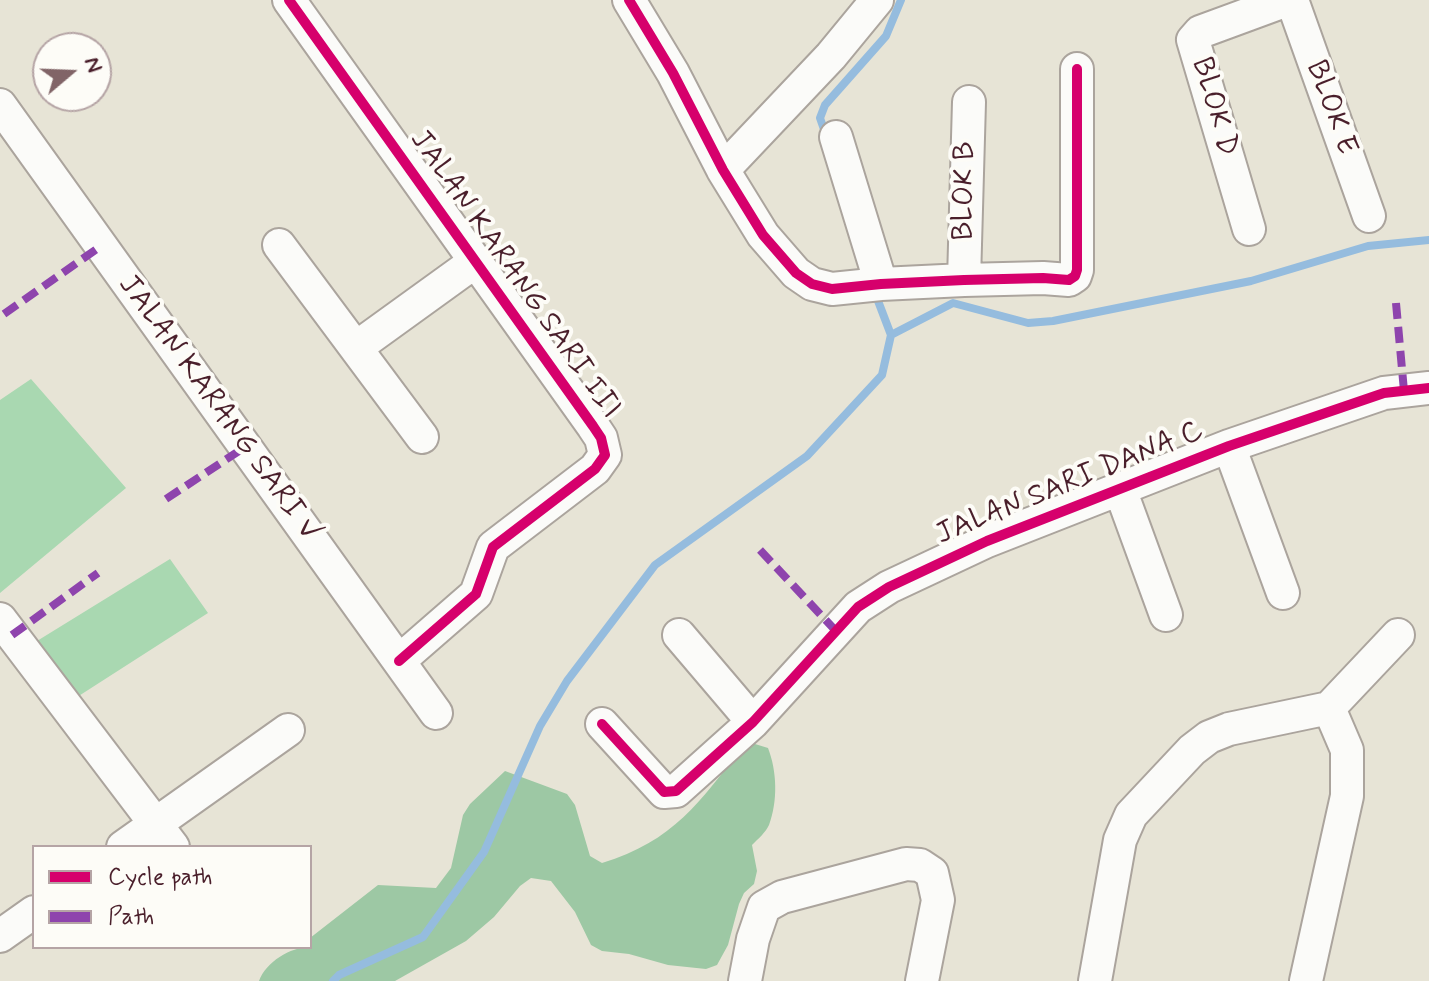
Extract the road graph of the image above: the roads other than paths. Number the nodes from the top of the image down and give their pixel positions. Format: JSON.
{"nodes":[{"id":1,"x":289,"y":0,"type":"edge"},
{"id":2,"x":877,"y":0,"type":"edge"},
{"id":3,"x":1289,"y":0,"type":"edge"},
{"id":4,"x":638,"y":4,"type":"edge"},
{"id":5,"x":1077,"y":69,"type":"dead end"},
{"id":6,"x":969,"y":102,"type":"dead end"},
{"id":7,"x":0,"y":105,"type":"edge"},
{"id":8,"x":836,"y":137,"type":"dead end"},
{"id":9,"x":723,"y":170,"type":"junction"},
{"id":10,"x":1369,"y":216,"type":"dead end"},
{"id":11,"x":1249,"y":229,"type":"dead end"},
{"id":12,"x":279,"y":245,"type":"dead end"},
{"id":13,"x":476,"y":261,"type":"junction"},
{"id":14,"x":964,"y":280,"type":"junction"},
{"id":15,"x":881,"y":284,"type":"junction"},
{"id":16,"x":357,"y":347,"type":"junction"},
{"id":17,"x":1429,"y":388,"type":"edge"},
{"id":18,"x":422,"y":437,"type":"dead end"},
{"id":19,"x":1229,"y":446,"type":"junction"},
{"id":20,"x":1120,"y":489,"type":"junction"},
{"id":21,"x":1283,"y":593,"type":"dead end"},
{"id":22,"x":1166,"y":615,"type":"dead end"},
{"id":23,"x":0,"y":619,"type":"edge"},
{"id":24,"x":679,"y":635,"type":"dead end"},
{"id":25,"x":1398,"y":635,"type":"dead end"},
{"id":26,"x":399,"y":661,"type":"junction"},
{"id":27,"x":1329,"y":708,"type":"junction"},
{"id":28,"x":436,"y":713,"type":"dead end"},
{"id":29,"x":753,"y":722,"type":"junction"},
{"id":30,"x":602,"y":724,"type":"dead end"},
{"id":31,"x":288,"y":730,"type":"dead end"},
{"id":32,"x":164,"y":835,"type":"edge"},
{"id":33,"x":130,"y":845,"type":"edge"},
{"id":34,"x":32,"y":913,"type":"edge"},
{"id":35,"x":0,"y":936,"type":"edge"},
{"id":36,"x":745,"y":981,"type":"edge"},
{"id":37,"x":922,"y":981,"type":"edge"},
{"id":38,"x":1095,"y":981,"type":"edge"},
{"id":39,"x":1306,"y":981,"type":"edge"}],
"edges":[{"from":1,"to":13,"type":"street","name":"JALAN KARANG SARI III"},
{"from":2,"to":9,"type":"street"},
{"from":3,"to":10,"type":"street","name":"BLOK E"},
{"from":3,"to":11,"type":"street","name":"BLOK D"},
{"from":4,"to":9,"type":"street"},
{"from":5,"to":14,"type":"street"},
{"from":6,"to":14,"type":"street","name":"BLOK B"},
{"from":7,"to":26,"type":"street","name":"JALAN KARANG SARI V"},
{"from":8,"to":15,"type":"street"},
{"from":9,"to":15,"type":"street"},
{"from":12,"to":16,"type":"street"},
{"from":13,"to":16,"type":"street"},
{"from":13,"to":26,"type":"street","name":"JALAN KARANG SARI III"},
{"from":14,"to":15,"type":"street"},
{"from":16,"to":18,"type":"street"},
{"from":17,"to":19,"type":"street","name":"JALAN SARI DANA C"},
{"from":19,"to":20,"type":"street","name":"JALAN SARI DANA C"},
{"from":19,"to":21,"type":"street"},
{"from":20,"to":22,"type":"street"},
{"from":20,"to":29,"type":"street","name":"JALAN SARI DANA C"},
{"from":23,"to":32,"type":"street"},
{"from":24,"to":29,"type":"street"},
{"from":25,"to":27,"type":"street"},
{"from":26,"to":28,"type":"street","name":"JALAN KARANG SARI V"},
{"from":27,"to":38,"type":"street"},
{"from":27,"to":39,"type":"street"},
{"from":29,"to":30,"type":"street","name":"JALAN SARI DANA C"},
{"from":31,"to":32,"type":"street"},
{"from":32,"to":33,"type":"street"},
{"from":34,"to":35,"type":"street"},
{"from":36,"to":37,"type":"street"}]}
